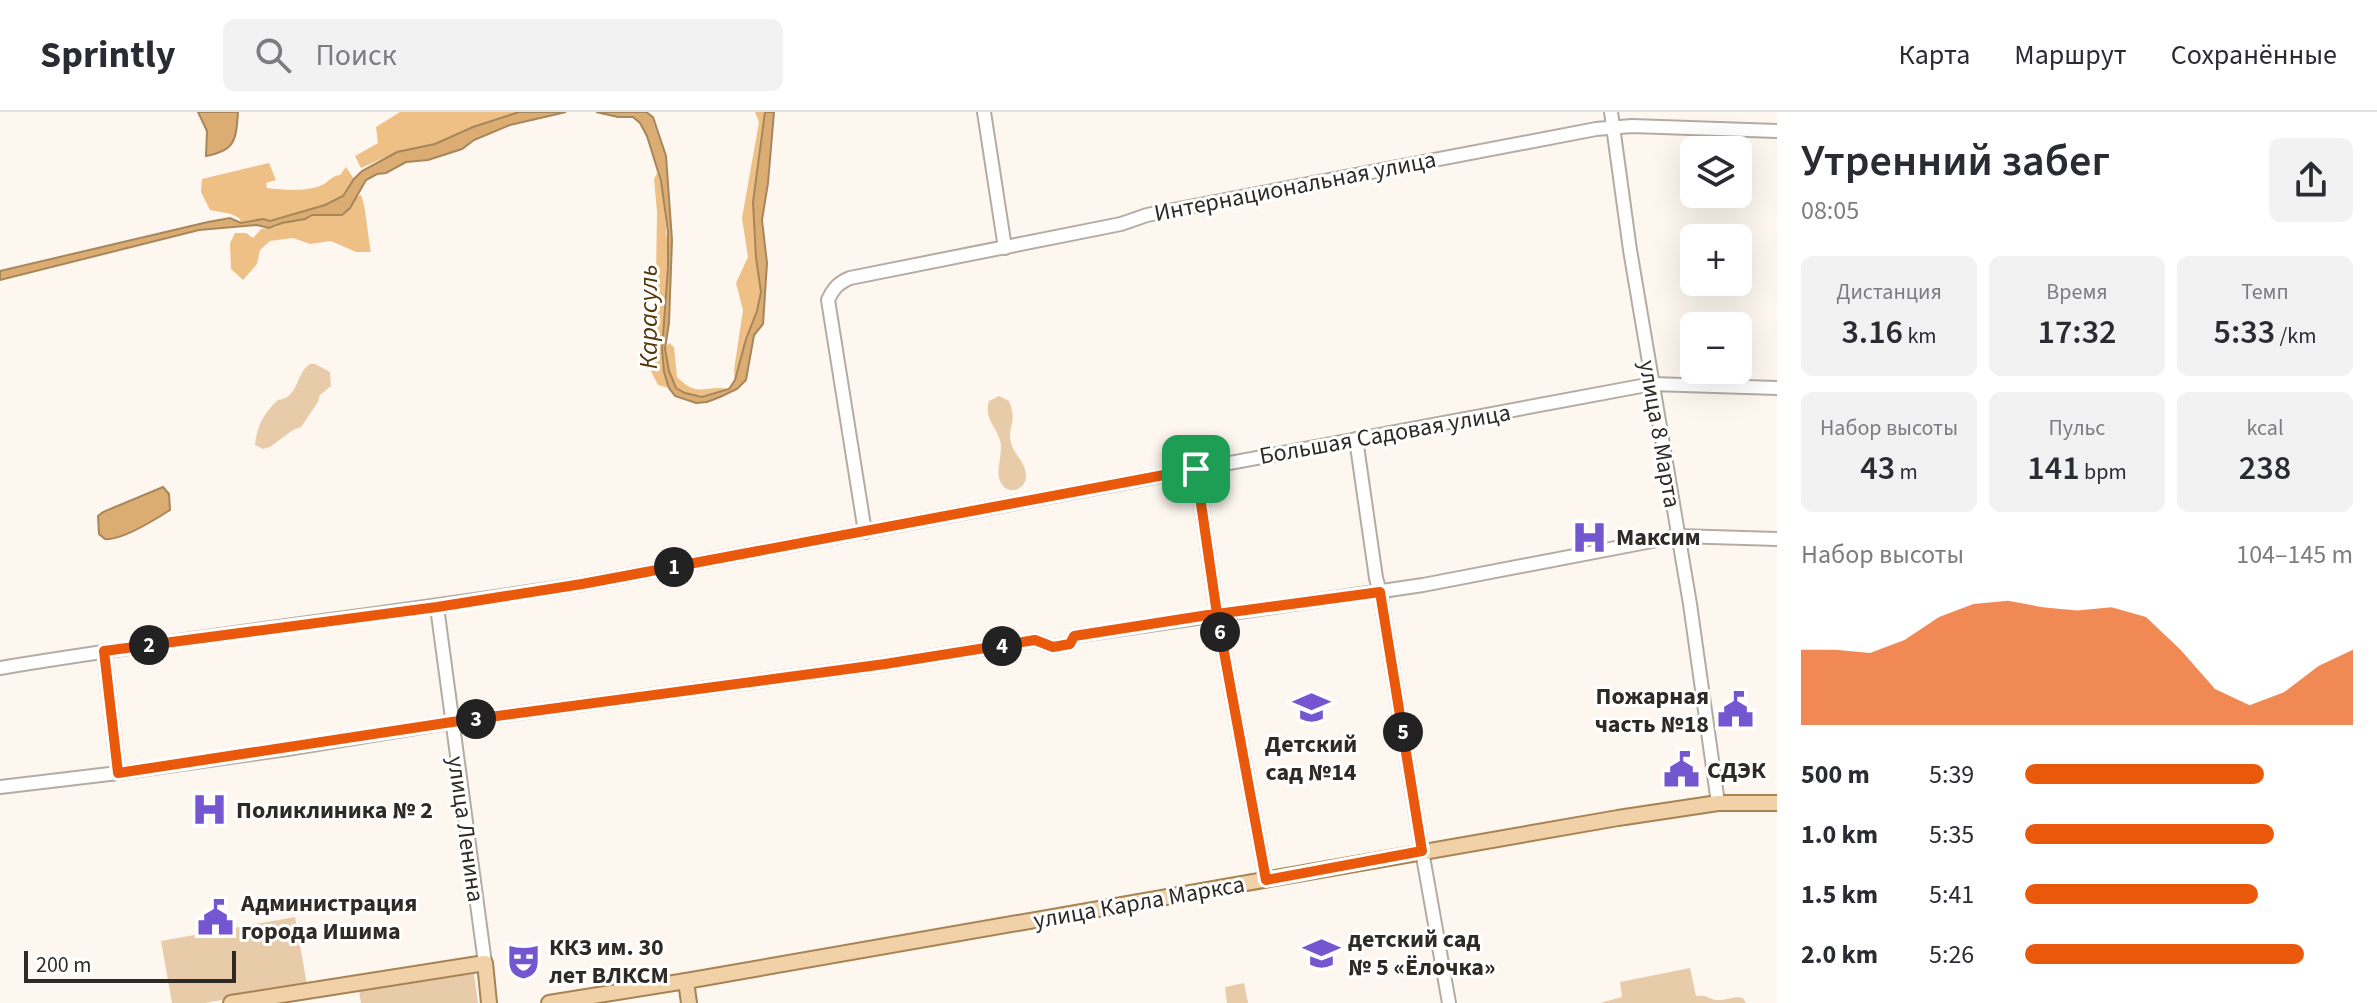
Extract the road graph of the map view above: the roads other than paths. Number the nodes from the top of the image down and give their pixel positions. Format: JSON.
{"nodes":[{"id":1,"x":984,"y":112,"type":"edge"},
{"id":2,"x":1611,"y":112,"type":"edge"},
{"id":3,"x":1613,"y":128,"type":"junction"},
{"id":4,"x":1777,"y":131,"type":"edge"},
{"id":5,"x":1005,"y":248,"type":"junction"},
{"id":6,"x":1652,"y":384,"type":"junction"},
{"id":7,"x":1777,"y":388,"type":"edge"},
{"id":8,"x":1356,"y":439,"type":"junction"},
{"id":9,"x":1196,"y":469,"type":"junction"},
{"id":10,"x":865,"y":532,"type":"junction"},
{"id":11,"x":1678,"y":536,"type":"junction"},
{"id":12,"x":1777,"y":539,"type":"edge"},
{"id":13,"x":1380,"y":592,"type":"junction"},
{"id":14,"x":437,"y":607,"type":"junction"},
{"id":15,"x":1217,"y":614,"type":"junction"},
{"id":16,"x":104,"y":651,"type":"junction"},
{"id":17,"x":0,"y":668,"type":"edge"},
{"id":18,"x":452,"y":722,"type":"junction"},
{"id":19,"x":118,"y":773,"type":"junction"},
{"id":20,"x":0,"y":787,"type":"edge"},
{"id":21,"x":1718,"y":803,"type":"junction"},
{"id":22,"x":1777,"y":803,"type":"edge"},
{"id":23,"x":1422,"y":851,"type":"junction"},
{"id":24,"x":1266,"y":880,"type":"junction"},
{"id":25,"x":485,"y":963,"type":"junction"},
{"id":26,"x":686,"y":981,"type":"junction"},
{"id":27,"x":231,"y":1003,"type":"edge"},
{"id":28,"x":489,"y":1003,"type":"edge"},
{"id":29,"x":549,"y":1003,"type":"edge"},
{"id":30,"x":689,"y":1003,"type":"edge"},
{"id":31,"x":1449,"y":1003,"type":"edge"}],
"edges":[{"from":1,"to":5,"type":"street"},
{"from":2,"to":3,"type":"street","name":"улица 8 Марта"},
{"from":3,"to":4,"type":"street","name":"Интернациональная улица"},
{"from":3,"to":5,"type":"street","name":"Интернациональная улица"},
{"from":3,"to":6,"type":"street","name":"улица 8 Марта"},
{"from":5,"to":10,"type":"street","name":"Интернациональная улица"},
{"from":6,"to":7,"type":"street","name":"Большая Садовая улица"},
{"from":6,"to":8,"type":"street","name":"Большая Садовая улица"},
{"from":6,"to":11,"type":"street","name":"улица 8 Марта"},
{"from":8,"to":9,"type":"street","name":"Большая Садовая улица"},
{"from":8,"to":13,"type":"street"},
{"from":9,"to":10,"type":"street","name":"Большая Садовая улица"},
{"from":9,"to":15,"type":"street"},
{"from":10,"to":14,"type":"street","name":"Большая Садовая улица"},
{"from":11,"to":12,"type":"street"},
{"from":11,"to":13,"type":"street"},
{"from":11,"to":21,"type":"street","name":"улица 8 Марта"},
{"from":13,"to":15,"type":"street"},
{"from":13,"to":23,"type":"street"},
{"from":14,"to":16,"type":"street","name":"Большая Садовая улица"},
{"from":14,"to":18,"type":"street","name":"улица Ленина"},
{"from":15,"to":18,"type":"street"},
{"from":15,"to":24,"type":"street"},
{"from":16,"to":17,"type":"street","name":"Большая Садовая улица"},
{"from":16,"to":19,"type":"street"},
{"from":18,"to":19,"type":"street"},
{"from":18,"to":25,"type":"street","name":"улица Ленина"},
{"from":19,"to":20,"type":"street"},
{"from":21,"to":22,"type":"main road","name":"улица Карла Маркса"},
{"from":21,"to":23,"type":"main road","name":"улица Карла Маркса"},
{"from":23,"to":24,"type":"main road","name":"улица Карла Маркса"},
{"from":23,"to":31,"type":"street"},
{"from":24,"to":26,"type":"main road","name":"улица Карла Маркса"},
{"from":25,"to":27,"type":"main road"},
{"from":25,"to":28,"type":"main road","name":"улица Ленина"},
{"from":26,"to":29,"type":"main road","name":"улица Карла Маркса"},
{"from":26,"to":30,"type":"main road"}]}
